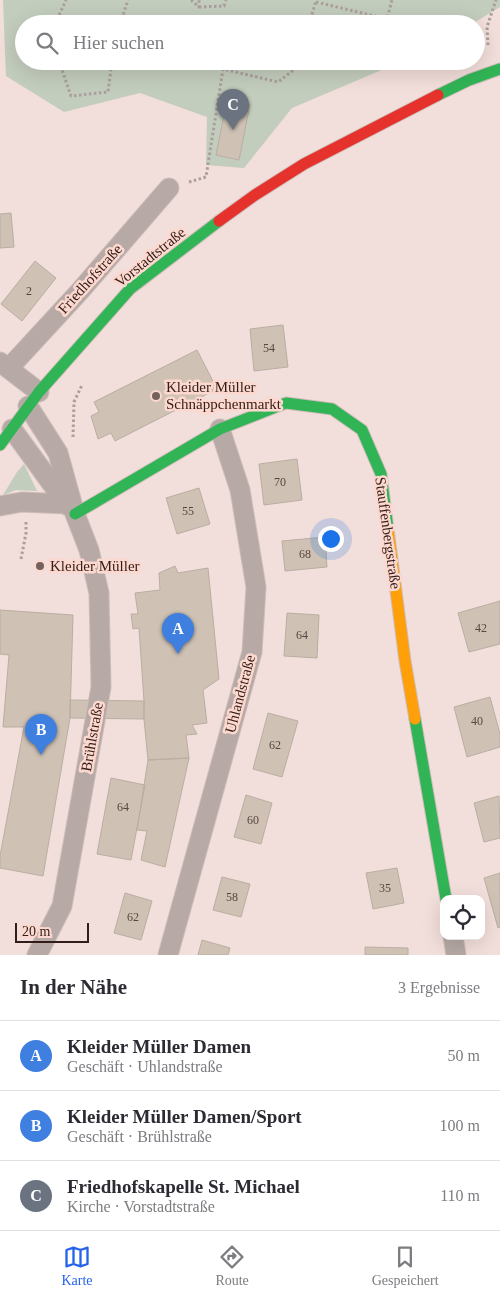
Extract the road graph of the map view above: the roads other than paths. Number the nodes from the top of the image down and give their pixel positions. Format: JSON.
{"nodes":[{"id":1,"x":497,"y":70,"type":"edge"},
{"id":2,"x":169,"y":188,"type":"road end"},
{"id":3,"x":4,"y":365,"type":"edge"},
{"id":4,"x":34,"y":399,"type":"junction"},
{"id":5,"x":12,"y":428,"type":"junction"},
{"id":6,"x":220,"y":429,"type":"junction"},
{"id":7,"x":0,"y":445,"type":"edge"},
{"id":8,"x":0,"y":506,"type":"edge"},
{"id":9,"x":71,"y":509,"type":"junction"},
{"id":10,"x":445,"y":895,"type":"edge"},
{"id":11,"x":454,"y":940,"type":"edge"},
{"id":12,"x":37,"y":955,"type":"edge"},
{"id":13,"x":168,"y":955,"type":"edge"},
{"id":14,"x":456,"y":955,"type":"edge"}],
"edges":[{"from":1,"to":4,"type":"street","name":"Vorstadtstraße"},
{"from":2,"to":3,"type":"street","name":"Friedhofstraße"},
{"from":3,"to":4,"type":"street","name":"Brühlstraße"},
{"from":4,"to":5,"type":"street","name":"Vorstadtstraße"},
{"from":4,"to":9,"type":"street","name":"Brühlstraße"},
{"from":5,"to":7,"type":"street","name":"Vorstadtstraße"},
{"from":5,"to":9,"type":"street","name":"Brühlstraße"},
{"from":6,"to":9,"type":"street","name":"Stauffenbergstraße"},
{"from":6,"to":10,"type":"street","name":"Stauffenbergstraße"},
{"from":6,"to":13,"type":"street","name":"Uhlandstraße"},
{"from":8,"to":9,"type":"street"},
{"from":9,"to":12,"type":"street","name":"Brühlstraße"},
{"from":11,"to":14,"type":"street"}]}
